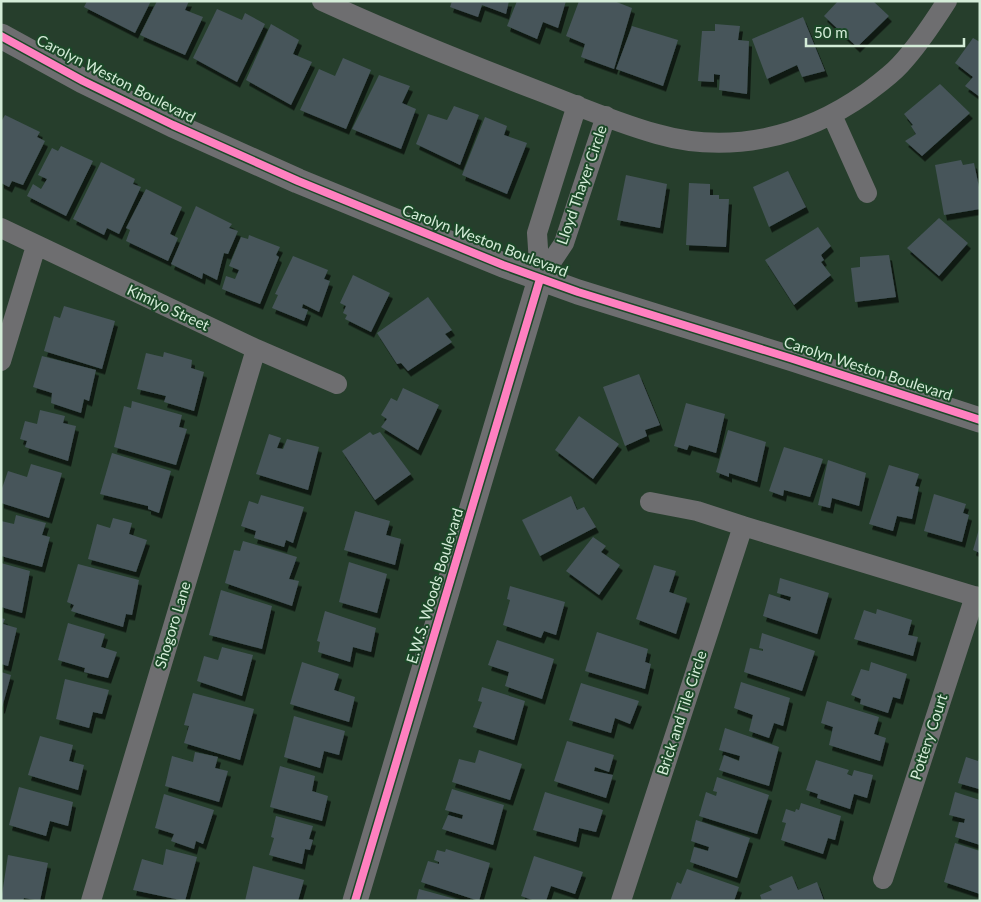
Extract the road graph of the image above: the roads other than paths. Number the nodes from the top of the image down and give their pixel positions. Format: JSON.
{"nodes":[{"id":1,"x":322,"y":1,"type":"edge"},
{"id":2,"x":947,"y":1,"type":"edge"},
{"id":3,"x":1,"y":36,"type":"edge"},
{"id":4,"x":577,"y":105,"type":"junction"},
{"id":5,"x":832,"y":115,"type":"junction"},
{"id":6,"x":606,"y":116,"type":"junction"},
{"id":7,"x":868,"y":193,"type":"dead end"},
{"id":8,"x":1,"y":228,"type":"edge"},
{"id":9,"x":36,"y":246,"type":"junction"},
{"id":10,"x":540,"y":279,"type":"junction"},
{"id":11,"x":256,"y":349,"type":"junction"},
{"id":12,"x":1,"y":361,"type":"edge"},
{"id":13,"x":337,"y":384,"type":"dead end"},
{"id":14,"x":980,"y":420,"type":"edge"},
{"id":15,"x":650,"y":502,"type":"dead end"},
{"id":16,"x":743,"y":526,"type":"junction"},
{"id":17,"x":978,"y":597,"type":"edge"},
{"id":18,"x":883,"y":879,"type":"dead end"},
{"id":19,"x":91,"y":901,"type":"edge"},
{"id":20,"x":355,"y":901,"type":"edge"},
{"id":21,"x":621,"y":901,"type":"edge"}],
"edges":[{"from":1,"to":4,"type":"street","name":"Lloyd Thayer Circle"},
{"from":2,"to":5,"type":"street","name":"Lloyd Thayer Circle"},
{"from":3,"to":10,"type":"street","name":"Carolyn Weston Boulevard"},
{"from":4,"to":6,"type":"street","name":"Lloyd Thayer Circle"},
{"from":4,"to":10,"type":"street","name":"Lloyd Thayer Circle"},
{"from":5,"to":6,"type":"street","name":"Lloyd Thayer Circle"},
{"from":5,"to":7,"type":"street"},
{"from":6,"to":10,"type":"street","name":"Lloyd Thayer Circle"},
{"from":8,"to":9,"type":"street","name":"Kimiyo Street"},
{"from":9,"to":11,"type":"street","name":"Kimiyo Street"},
{"from":9,"to":12,"type":"street"},
{"from":10,"to":14,"type":"street","name":"Carolyn Weston Boulevard"},
{"from":10,"to":20,"type":"street","name":"E.W.S. Woods Boulevard"},
{"from":11,"to":13,"type":"street","name":"Kimiyo Street"},
{"from":11,"to":19,"type":"street","name":"Shogoro Lane"},
{"from":15,"to":16,"type":"street"},
{"from":16,"to":17,"type":"street"},
{"from":16,"to":21,"type":"street","name":"Brick and Tile Circle"},
{"from":17,"to":18,"type":"street","name":"Pottery Court"}]}
